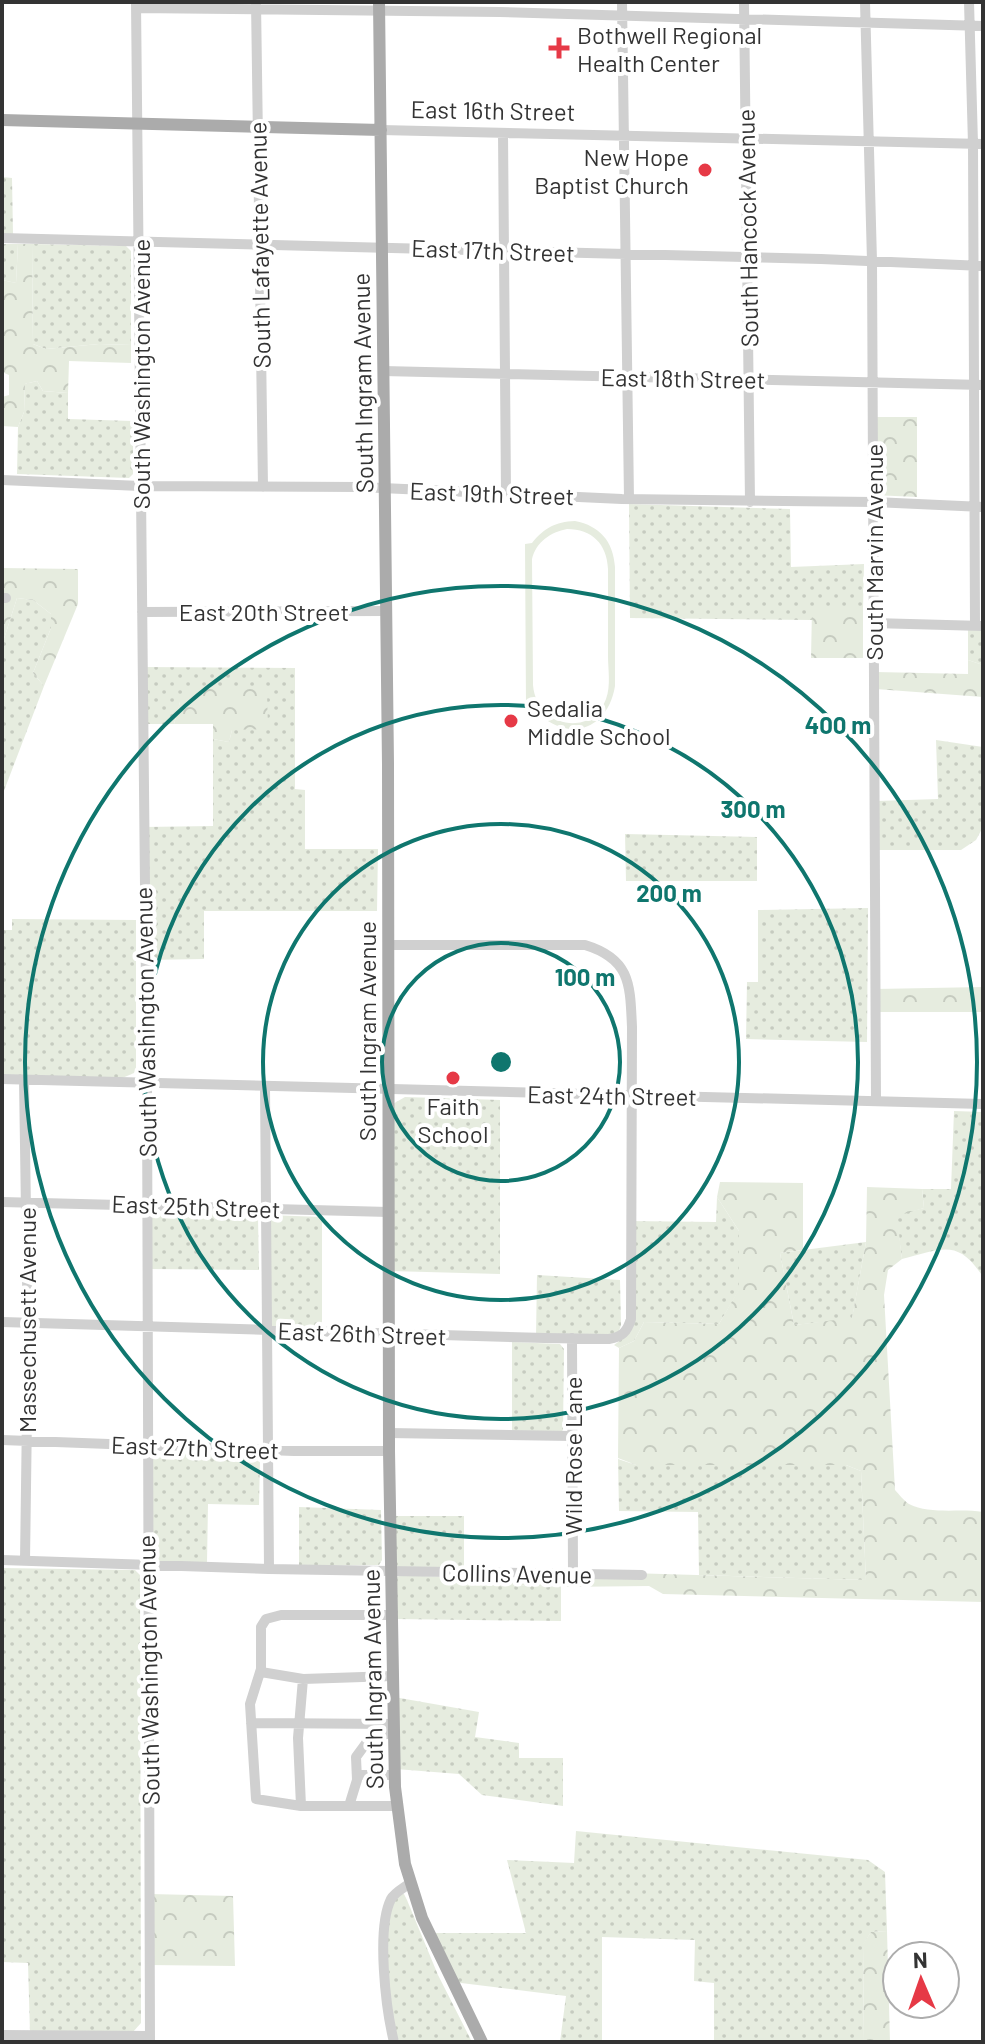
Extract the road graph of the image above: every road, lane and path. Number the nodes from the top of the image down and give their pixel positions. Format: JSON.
{"nodes":[{"id":1,"x":622,"y":2,"type":"edge"},
{"id":2,"x":744,"y":2,"type":"edge"},
{"id":3,"x":865,"y":2,"type":"edge"},
{"id":4,"x":969,"y":2,"type":"edge"},
{"id":5,"x":136,"y":5,"type":"edge"},
{"id":6,"x":256,"y":5,"type":"edge"},
{"id":7,"x":379,"y":6,"type":"edge"},
{"id":8,"x":500,"y":7,"type":"edge"},
{"id":9,"x":622,"y":16,"type":"junction"},
{"id":10,"x":744,"y":19,"type":"junction"},
{"id":11,"x":865,"y":23,"type":"junction"},
{"id":12,"x":970,"y":26,"type":"junction"},
{"id":13,"x":983,"y":26,"type":"edge"},
{"id":14,"x":2,"y":120,"type":"edge"},
{"id":15,"x":138,"y":124,"type":"junction"},
{"id":16,"x":257,"y":127,"type":"junction"},
{"id":17,"x":381,"y":130,"type":"junction"},
{"id":18,"x":503,"y":133,"type":"junction"},
{"id":19,"x":624,"y":136,"type":"junction"},
{"id":20,"x":745,"y":139,"type":"junction"},
{"id":21,"x":869,"y":142,"type":"junction"},
{"id":22,"x":978,"y":144,"type":"edge"},
{"id":23,"x":2,"y":238,"type":"edge"},
{"id":24,"x":139,"y":242,"type":"junction"},
{"id":25,"x":259,"y":245,"type":"junction"},
{"id":26,"x":382,"y":247,"type":"junction"},
{"id":27,"x":503,"y":250,"type":"junction"},
{"id":28,"x":626,"y":253,"type":"junction"},
{"id":29,"x":747,"y":256,"type":"junction"},
{"id":30,"x":872,"y":261,"type":"junction"},
{"id":31,"x":978,"y":266,"type":"edge"},
{"id":32,"x":383,"y":371,"type":"junction"},
{"id":33,"x":505,"y":374,"type":"junction"},
{"id":34,"x":628,"y":377,"type":"junction"},
{"id":35,"x":748,"y":380,"type":"junction"},
{"id":36,"x":872,"y":383,"type":"junction"},
{"id":37,"x":978,"y":385,"type":"edge"},
{"id":38,"x":2,"y":480,"type":"edge"},
{"id":39,"x":140,"y":486,"type":"junction"},
{"id":40,"x":263,"y":487,"type":"junction"},
{"id":41,"x":386,"y":489,"type":"junction"},
{"id":42,"x":506,"y":493,"type":"junction"},
{"id":43,"x":629,"y":499,"type":"junction"},
{"id":44,"x":750,"y":502,"type":"junction"},
{"id":45,"x":874,"y":502,"type":"junction"},
{"id":46,"x":979,"y":507,"type":"edge"},
{"id":47,"x":386,"y":611,"type":"junction"},
{"id":48,"x":142,"y":612,"type":"junction"},
{"id":49,"x":873,"y":623,"type":"junction"},
{"id":50,"x":979,"y":626,"type":"edge"},
{"id":51,"x":388,"y":945,"type":"junction"},
{"id":52,"x":2,"y":1079,"type":"edge"},
{"id":53,"x":24,"y":1080,"type":"junction"},
{"id":54,"x":147,"y":1083,"type":"junction"},
{"id":55,"x":265,"y":1086,"type":"junction"},
{"id":56,"x":389,"y":1089,"type":"junction"},
{"id":57,"x":632,"y":1095,"type":"junction"},
{"id":58,"x":876,"y":1101,"type":"junction"},
{"id":59,"x":983,"y":1104,"type":"edge"},
{"id":60,"x":2,"y":1202,"type":"edge"},
{"id":61,"x":26,"y":1202,"type":"junction"},
{"id":62,"x":147,"y":1204,"type":"junction"},
{"id":63,"x":266,"y":1208,"type":"junction"},
{"id":64,"x":389,"y":1212,"type":"junction"},
{"id":65,"x":2,"y":1322,"type":"edge"},
{"id":66,"x":28,"y":1323,"type":"junction"},
{"id":67,"x":147,"y":1327,"type":"junction"},
{"id":68,"x":267,"y":1330,"type":"junction"},
{"id":69,"x":390,"y":1334,"type":"junction"},
{"id":70,"x":572,"y":1338,"type":"junction"},
{"id":71,"x":389,"y":1433,"type":"junction"},
{"id":72,"x":572,"y":1436,"type":"junction"},
{"id":73,"x":2,"y":1440,"type":"edge"},
{"id":74,"x":27,"y":1441,"type":"junction"},
{"id":75,"x":147,"y":1445,"type":"junction"},
{"id":76,"x":268,"y":1450,"type":"junction"},
{"id":77,"x":389,"y":1451,"type":"junction"},
{"id":78,"x":2,"y":1560,"type":"edge"},
{"id":79,"x":25,"y":1561,"type":"junction"},
{"id":80,"x":147,"y":1565,"type":"junction"},
{"id":81,"x":269,"y":1569,"type":"junction"},
{"id":82,"x":392,"y":1571,"type":"junction"},
{"id":83,"x":573,"y":1574,"type":"junction"},
{"id":84,"x":642,"y":1575,"type":"dead end"},
{"id":85,"x":392,"y":1615,"type":"junction"},
{"id":86,"x":261,"y":1672,"type":"junction"},
{"id":87,"x":393,"y":1676,"type":"junction"},
{"id":88,"x":303,"y":1679,"type":"junction"},
{"id":89,"x":251,"y":1723,"type":"junction"},
{"id":90,"x":299,"y":1723,"type":"junction"},
{"id":91,"x":394,"y":1728,"type":"junction"},
{"id":92,"x":357,"y":1775,"type":"junction"},
{"id":93,"x":395,"y":1775,"type":"junction"},
{"id":94,"x":301,"y":1806,"type":"junction"},
{"id":95,"x":349,"y":1806,"type":"junction"},
{"id":96,"x":396,"y":1806,"type":"junction"},
{"id":97,"x":410,"y":1883,"type":"junction"},
{"id":98,"x":2,"y":2035,"type":"edge"},
{"id":99,"x":150,"y":2039,"type":"edge"},
{"id":100,"x":394,"y":2042,"type":"edge"},
{"id":101,"x":482,"y":2042,"type":"edge"}],
"edges":[{"from":1,"to":9,"type":"street"},
{"from":2,"to":10,"type":"street","name":"South Hancock Avenue"},
{"from":3,"to":11,"type":"street","name":"South Marvin Avenue"},
{"from":4,"to":12,"type":"street"},
{"from":5,"to":6,"type":"street"},
{"from":5,"to":15,"type":"street","name":"South Washington Avenue"},
{"from":6,"to":7,"type":"street"},
{"from":6,"to":16,"type":"street","name":"South Lafayette Avenue"},
{"from":7,"to":8,"type":"street"},
{"from":7,"to":17,"type":"main road","name":"South Ingram Avenue"},
{"from":8,"to":9,"type":"street"},
{"from":9,"to":10,"type":"street"},
{"from":9,"to":19,"type":"street"},
{"from":10,"to":11,"type":"street"},
{"from":10,"to":20,"type":"street","name":"South Hancock Avenue"},
{"from":11,"to":12,"type":"street"},
{"from":11,"to":21,"type":"street","name":"South Marvin Avenue"},
{"from":12,"to":13,"type":"street"},
{"from":12,"to":22,"type":"street"},
{"from":14,"to":15,"type":"main road","name":"East 16th Street"},
{"from":15,"to":16,"type":"main road","name":"East 16th Street"},
{"from":15,"to":24,"type":"street","name":"South Washington Avenue"},
{"from":16,"to":17,"type":"main road","name":"East 16th Street"},
{"from":16,"to":25,"type":"street","name":"South Lafayette Avenue"},
{"from":17,"to":18,"type":"street","name":"East 16th Street"},
{"from":17,"to":26,"type":"main road","name":"South Ingram Avenue"},
{"from":18,"to":19,"type":"street","name":"East 16th Street"},
{"from":18,"to":27,"type":"street"},
{"from":19,"to":20,"type":"street","name":"East 16th Street"},
{"from":19,"to":28,"type":"street"},
{"from":20,"to":21,"type":"street","name":"East 16th Street"},
{"from":20,"to":29,"type":"street","name":"South Hancock Avenue"},
{"from":21,"to":22,"type":"street","name":"East 16th Street"},
{"from":21,"to":30,"type":"street","name":"South Marvin Avenue"},
{"from":22,"to":31,"type":"street"},
{"from":23,"to":24,"type":"street","name":"East 17th Street"},
{"from":24,"to":25,"type":"street","name":"East 17th Street"},
{"from":24,"to":39,"type":"street","name":"South Washington Avenue"},
{"from":25,"to":26,"type":"street","name":"East 17th Street"},
{"from":25,"to":40,"type":"street","name":"South Lafayette Avenue"},
{"from":26,"to":27,"type":"street","name":"East 17th Street"},
{"from":26,"to":32,"type":"main road","name":"South Ingram Avenue"},
{"from":27,"to":28,"type":"street","name":"East 17th Street"},
{"from":27,"to":33,"type":"street"},
{"from":28,"to":29,"type":"street","name":"East 17th Street"},
{"from":28,"to":34,"type":"street"},
{"from":29,"to":30,"type":"street","name":"East 17th Street"},
{"from":29,"to":35,"type":"street","name":"South Hancock Avenue"},
{"from":30,"to":31,"type":"street","name":"East 17th Street"},
{"from":30,"to":36,"type":"street","name":"South Marvin Avenue"},
{"from":31,"to":37,"type":"street"},
{"from":32,"to":33,"type":"street","name":"East 18th Street"},
{"from":32,"to":41,"type":"main road","name":"South Ingram Avenue"},
{"from":33,"to":34,"type":"street","name":"East 18th Street"},
{"from":33,"to":42,"type":"street"},
{"from":34,"to":35,"type":"street","name":"East 18th Street"},
{"from":34,"to":43,"type":"street"},
{"from":35,"to":36,"type":"street","name":"East 18th Street"},
{"from":35,"to":44,"type":"street","name":"South Hancock Avenue"},
{"from":36,"to":37,"type":"street","name":"East 18th Street"},
{"from":36,"to":45,"type":"street","name":"South Marvin Avenue"},
{"from":37,"to":46,"type":"street"},
{"from":38,"to":39,"type":"street","name":"East 19th Street"},
{"from":39,"to":40,"type":"street","name":"East 19th Street"},
{"from":39,"to":48,"type":"street","name":"South Washington Avenue"},
{"from":40,"to":41,"type":"street","name":"East 19th Street"},
{"from":41,"to":42,"type":"street","name":"East 19th Street"},
{"from":41,"to":47,"type":"main road","name":"South Ingram Avenue"},
{"from":42,"to":43,"type":"street","name":"East 19th Street"},
{"from":43,"to":44,"type":"street","name":"East 19th Street"},
{"from":44,"to":45,"type":"street","name":"East 19th Street"},
{"from":45,"to":46,"type":"street","name":"East 19th Street"},
{"from":45,"to":49,"type":"street","name":"South Marvin Avenue"},
{"from":46,"to":50,"type":"street"},
{"from":47,"to":48,"type":"street","name":"East 20th Street"},
{"from":47,"to":51,"type":"main road","name":"South Ingram Avenue"},
{"from":48,"to":54,"type":"street","name":"South Washington Avenue"},
{"from":49,"to":50,"type":"street"},
{"from":49,"to":58,"type":"street","name":"South Marvin Avenue"},
{"from":51,"to":56,"type":"main road","name":"South Ingram Avenue"},
{"from":51,"to":57,"type":"street","name":"East 26th Street"},
{"from":52,"to":53,"type":"street","name":"East 24th Street"},
{"from":53,"to":54,"type":"street","name":"East 24th Street"},
{"from":53,"to":61,"type":"street","name":"Massechusett Avenue"},
{"from":54,"to":55,"type":"street","name":"East 24th Street"},
{"from":54,"to":62,"type":"street","name":"South Washington Avenue"},
{"from":55,"to":56,"type":"street","name":"East 24th Street"},
{"from":55,"to":63,"type":"street"},
{"from":56,"to":57,"type":"street","name":"East 24th Street"},
{"from":56,"to":64,"type":"main road","name":"South Ingram Avenue"},
{"from":57,"to":58,"type":"street","name":"East 24th Street"},
{"from":57,"to":70,"type":"street","name":"East 26th Street"},
{"from":58,"to":59,"type":"street","name":"East 24th Street"},
{"from":60,"to":61,"type":"street","name":"East 25th Street"},
{"from":61,"to":62,"type":"street","name":"East 25th Street"},
{"from":61,"to":66,"type":"street","name":"Massechusett Avenue"},
{"from":62,"to":63,"type":"street","name":"East 25th Street"},
{"from":62,"to":67,"type":"street","name":"South Washington Avenue"},
{"from":63,"to":64,"type":"street","name":"East 25th Street"},
{"from":63,"to":68,"type":"street"},
{"from":64,"to":69,"type":"main road","name":"South Ingram Avenue"},
{"from":65,"to":66,"type":"street","name":"East 26th Street"},
{"from":66,"to":67,"type":"street","name":"East 26th Street"},
{"from":66,"to":74,"type":"street","name":"Massechusett Avenue"},
{"from":67,"to":68,"type":"street","name":"East 26th Street"},
{"from":67,"to":75,"type":"street","name":"South Washington Avenue"},
{"from":68,"to":69,"type":"street","name":"East 26th Street"},
{"from":68,"to":76,"type":"street"},
{"from":69,"to":70,"type":"street","name":"East 26th Street"},
{"from":69,"to":71,"type":"main road","name":"South Ingram Avenue"},
{"from":70,"to":72,"type":"street","name":"Wild Rose Lane"},
{"from":71,"to":72,"type":"street"},
{"from":71,"to":77,"type":"main road","name":"South Ingram Avenue"},
{"from":72,"to":83,"type":"street","name":"Wild Rose Lane"},
{"from":73,"to":74,"type":"street","name":"East 27th Street"},
{"from":74,"to":75,"type":"street","name":"East 27th Street"},
{"from":74,"to":79,"type":"street","name":"Massechusett Avenue"},
{"from":75,"to":76,"type":"street","name":"East 27th Street"},
{"from":75,"to":80,"type":"street","name":"South Washington Avenue"},
{"from":76,"to":77,"type":"street","name":"East 27th Street"},
{"from":76,"to":81,"type":"street"},
{"from":77,"to":82,"type":"main road","name":"South Ingram Avenue"},
{"from":78,"to":79,"type":"street","name":"Collins Avenue"},
{"from":79,"to":80,"type":"street","name":"Collins Avenue"},
{"from":80,"to":81,"type":"street","name":"Collins Avenue"},
{"from":80,"to":99,"type":"street","name":"South Washington Avenue"},
{"from":81,"to":82,"type":"street","name":"Collins Avenue"},
{"from":82,"to":83,"type":"street","name":"Collins Avenue"},
{"from":82,"to":85,"type":"main road","name":"South Ingram Avenue"},
{"from":83,"to":84,"type":"street","name":"Collins Avenue"},
{"from":85,"to":86,"type":"street"},
{"from":85,"to":87,"type":"main road","name":"South Ingram Avenue"},
{"from":86,"to":88,"type":"street"},
{"from":86,"to":89,"type":"street"},
{"from":87,"to":88,"type":"street"},
{"from":87,"to":91,"type":"main road","name":"South Ingram Avenue"},
{"from":88,"to":90,"type":"street"},
{"from":89,"to":90,"type":"street"},
{"from":89,"to":94,"type":"street"},
{"from":90,"to":91,"type":"street"},
{"from":90,"to":94,"type":"street"},
{"from":91,"to":92,"type":"street"},
{"from":91,"to":93,"type":"main road","name":"South Ingram Avenue"},
{"from":92,"to":93,"type":"street"},
{"from":92,"to":95,"type":"street"},
{"from":93,"to":96,"type":"main road","name":"South Ingram Avenue"},
{"from":94,"to":95,"type":"street"},
{"from":95,"to":96,"type":"street"},
{"from":96,"to":97,"type":"main road","name":"South Ingram Avenue"},
{"from":97,"to":100,"type":"street"},
{"from":97,"to":101,"type":"main road","name":"South Ingram Avenue"},
{"from":98,"to":99,"type":"street"}]}
